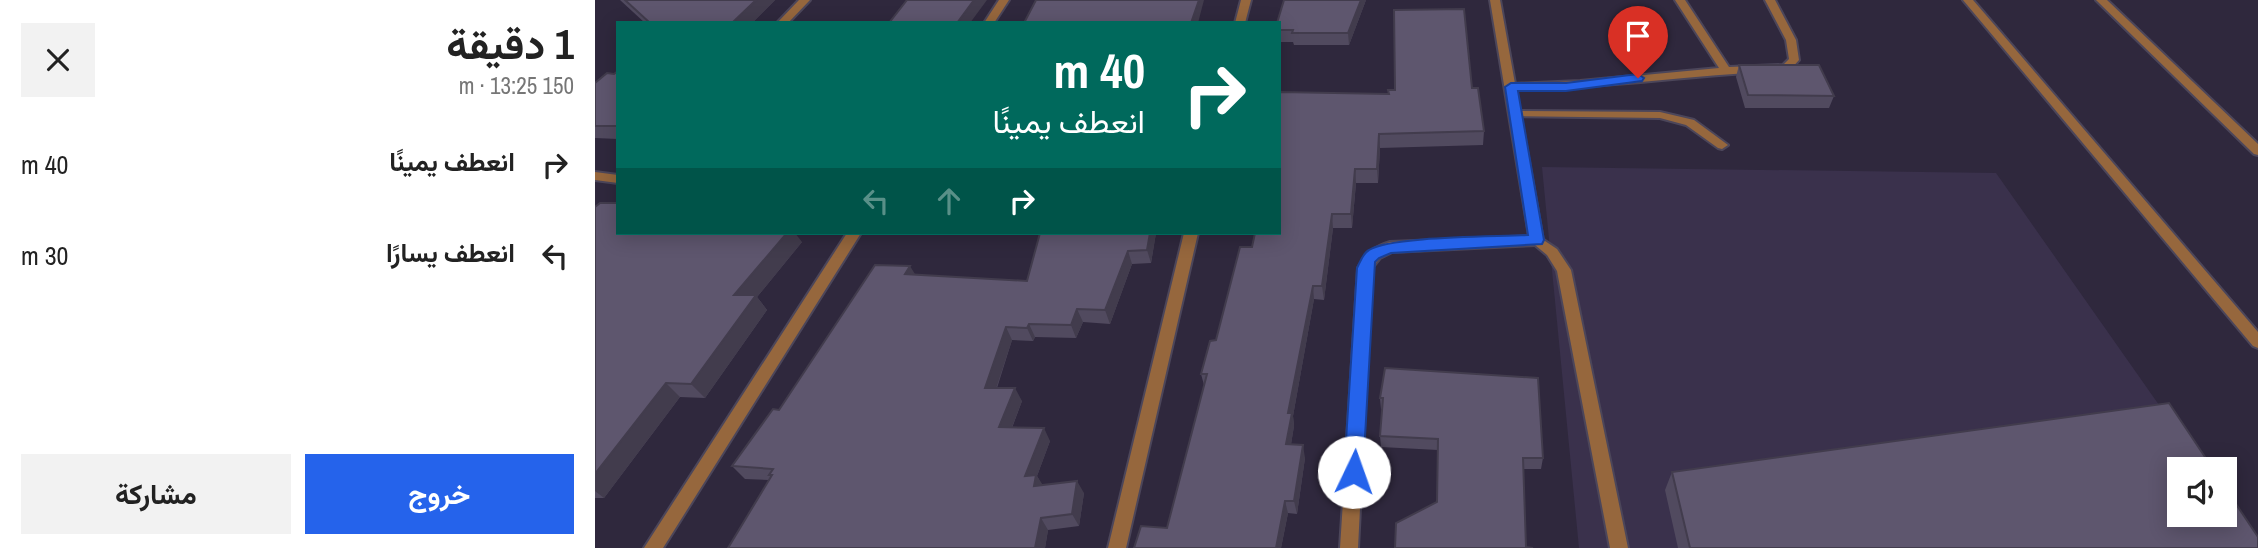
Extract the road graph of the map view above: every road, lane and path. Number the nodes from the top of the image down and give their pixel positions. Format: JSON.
{"nodes":[{"id":1,"x":805,"y":0,"type":"edge"},
{"id":2,"x":1003,"y":0,"type":"edge"},
{"id":3,"x":1245,"y":0,"type":"edge"},
{"id":4,"x":1495,"y":0,"type":"edge"},
{"id":5,"x":1680,"y":0,"type":"edge"},
{"id":6,"x":1770,"y":0,"type":"edge"},
{"id":7,"x":1968,"y":0,"type":"edge"},
{"id":8,"x":2101,"y":0,"type":"edge"},
{"id":9,"x":784,"y":21,"type":"edge"},
{"id":10,"x":990,"y":21,"type":"edge"},
{"id":11,"x":1240,"y":21,"type":"edge"},
{"id":12,"x":1724,"y":68,"type":"junction"},
{"id":13,"x":1511,"y":87,"type":"junction"},
{"id":14,"x":1516,"y":114,"type":"junction"},
{"id":15,"x":1722,"y":145,"type":"dead end"},
{"id":16,"x":2258,"y":151,"type":"edge"},
{"id":17,"x":595,"y":176,"type":"edge"},
{"id":18,"x":616,"y":179,"type":"edge"},
{"id":19,"x":853,"y":235,"type":"edge"},
{"id":20,"x":1191,"y":235,"type":"edge"},
{"id":21,"x":1536,"y":240,"type":"junction"},
{"id":22,"x":2258,"y":342,"type":"edge"},
{"id":23,"x":653,"y":548,"type":"edge"},
{"id":24,"x":1117,"y":548,"type":"edge"},
{"id":25,"x":1349,"y":548,"type":"edge"},
{"id":26,"x":1619,"y":548,"type":"edge"}],
"edges":[{"from":1,"to":9,"type":"street"},
{"from":2,"to":10,"type":"street"},
{"from":3,"to":11,"type":"street"},
{"from":4,"to":13,"type":"street"},
{"from":5,"to":12,"type":"street"},
{"from":6,"to":12,"type":"street"},
{"from":7,"to":22,"type":"street"},
{"from":8,"to":16,"type":"street"},
{"from":12,"to":13,"type":"street"},
{"from":13,"to":14,"type":"street"},
{"from":14,"to":15,"type":"street"},
{"from":14,"to":21,"type":"street"},
{"from":17,"to":18,"type":"street"},
{"from":19,"to":23,"type":"street"},
{"from":20,"to":24,"type":"street"},
{"from":21,"to":25,"type":"street"},
{"from":21,"to":26,"type":"street"}]}
